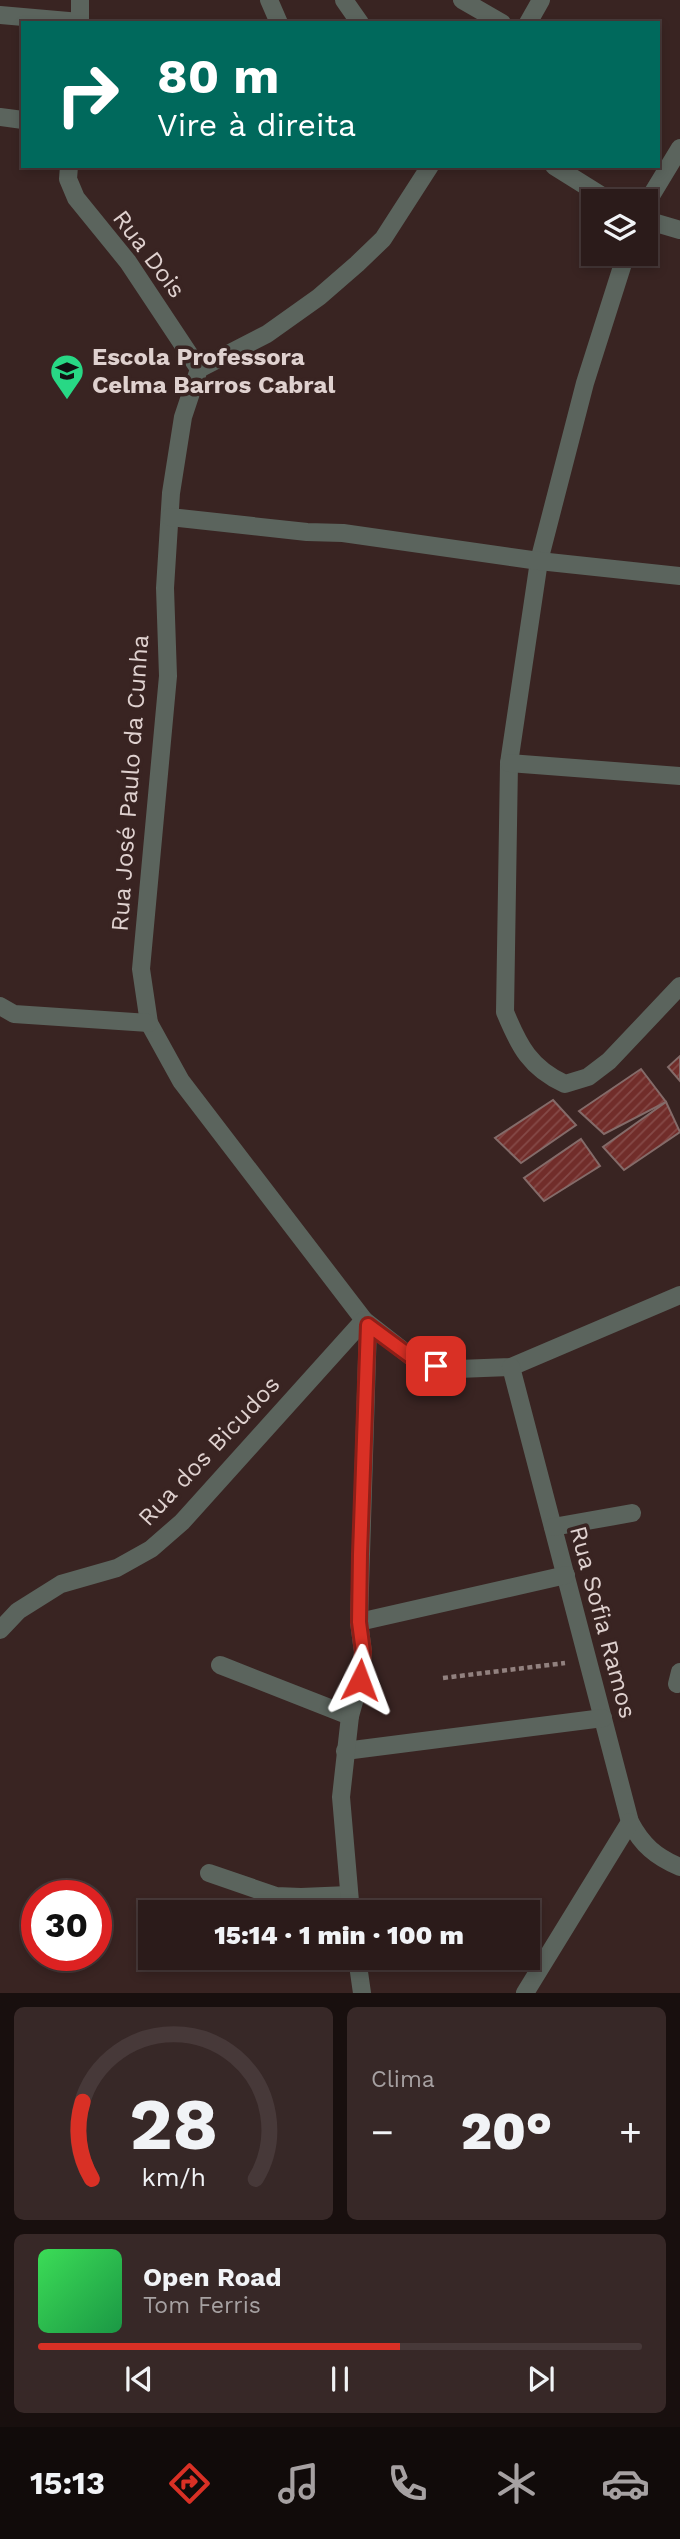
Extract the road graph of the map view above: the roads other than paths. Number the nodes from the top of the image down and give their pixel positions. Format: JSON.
{"nodes":[{"id":1,"x":80,"y":0,"type":"edge"},
{"id":2,"x":269,"y":0,"type":"edge"},
{"id":3,"x":344,"y":0,"type":"edge"},
{"id":4,"x":463,"y":0,"type":"edge"},
{"id":5,"x":541,"y":0,"type":"edge"},
{"id":6,"x":0,"y":15,"type":"edge"},
{"id":7,"x":69,"y":21,"type":"edge"},
{"id":8,"x":80,"y":21,"type":"edge"},
{"id":9,"x":278,"y":21,"type":"edge"},
{"id":10,"x":359,"y":21,"type":"edge"},
{"id":11,"x":499,"y":21,"type":"edge"},
{"id":12,"x":529,"y":21,"type":"edge"},
{"id":13,"x":0,"y":117,"type":"edge"},
{"id":14,"x":21,"y":120,"type":"edge"},
{"id":15,"x":680,"y":148,"type":"edge"},
{"id":16,"x":69,"y":168,"type":"edge"},
{"id":17,"x":429,"y":168,"type":"edge"},
{"id":18,"x":557,"y":168,"type":"edge"},
{"id":19,"x":591,"y":189,"type":"edge"},
{"id":20,"x":655,"y":189,"type":"edge"},
{"id":21,"x":658,"y":224,"type":"edge"},
{"id":22,"x":680,"y":230,"type":"edge"},
{"id":23,"x":622,"y":266,"type":"edge"},
{"id":24,"x":199,"y":369,"type":"junction"},
{"id":25,"x":170,"y":517,"type":"junction"},
{"id":26,"x":539,"y":561,"type":"junction"},
{"id":27,"x":680,"y":576,"type":"edge"},
{"id":28,"x":509,"y":763,"type":"junction"},
{"id":29,"x":680,"y":776,"type":"edge"},
{"id":30,"x":680,"y":986,"type":"edge"},
{"id":31,"x":0,"y":1006,"type":"edge"},
{"id":32,"x":149,"y":1023,"type":"junction"},
{"id":33,"x":680,"y":1295,"type":"edge"},
{"id":34,"x":366,"y":1322,"type":"junction"},
{"id":35,"x":511,"y":1367,"type":"junction"},
{"id":36,"x":632,"y":1513,"type":"dead end"},
{"id":37,"x":554,"y":1527,"type":"junction"},
{"id":38,"x":566,"y":1575,"type":"junction"},
{"id":39,"x":359,"y":1622,"type":"junction"},
{"id":40,"x":0,"y":1630,"type":"edge"},
{"id":41,"x":220,"y":1665,"type":"dead end"},
{"id":42,"x":350,"y":1716,"type":"junction"},
{"id":43,"x":603,"y":1718,"type":"junction"},
{"id":44,"x":345,"y":1751,"type":"junction"},
{"id":45,"x":630,"y":1822,"type":"junction"},
{"id":46,"x":680,"y":1867,"type":"edge"},
{"id":47,"x":209,"y":1873,"type":"dead end"},
{"id":48,"x":322,"y":1900,"type":"edge"},
{"id":49,"x":350,"y":1900,"type":"edge"},
{"id":50,"x":359,"y":1970,"type":"edge"},
{"id":51,"x":362,"y":1993,"type":"edge"},
{"id":52,"x":525,"y":1993,"type":"edge"}],
"edges":[{"from":1,"to":8,"type":"street"},
{"from":2,"to":9,"type":"street"},
{"from":3,"to":10,"type":"street"},
{"from":4,"to":11,"type":"street"},
{"from":5,"to":12,"type":"street"},
{"from":6,"to":7,"type":"street"},
{"from":13,"to":14,"type":"street"},
{"from":15,"to":20,"type":"street"},
{"from":16,"to":24,"type":"street","name":"Rua Dois"},
{"from":17,"to":24,"type":"street"},
{"from":18,"to":19,"type":"street"},
{"from":21,"to":22,"type":"street"},
{"from":23,"to":26,"type":"street"},
{"from":24,"to":25,"type":"street","name":"Rua José Paulo da Cunha"},
{"from":25,"to":26,"type":"street"},
{"from":25,"to":32,"type":"street","name":"Rua José Paulo da Cunha"},
{"from":26,"to":27,"type":"street"},
{"from":26,"to":28,"type":"street"},
{"from":28,"to":29,"type":"street"},
{"from":28,"to":30,"type":"street"},
{"from":31,"to":32,"type":"street"},
{"from":32,"to":34,"type":"street","name":"Rua José Paulo da Cunha"},
{"from":33,"to":35,"type":"street"},
{"from":34,"to":35,"type":"street","name":"Rua José Paulo da Cunha"},
{"from":34,"to":39,"type":"street"},
{"from":34,"to":40,"type":"street","name":"Rua dos Bicudos"},
{"from":35,"to":37,"type":"street","name":"Rua Sofia Ramos"},
{"from":36,"to":37,"type":"street"},
{"from":37,"to":38,"type":"street","name":"Rua Sofia Ramos"},
{"from":38,"to":39,"type":"street"},
{"from":38,"to":43,"type":"street","name":"Rua Sofia Ramos"},
{"from":39,"to":42,"type":"street"},
{"from":41,"to":42,"type":"street"},
{"from":42,"to":44,"type":"street"},
{"from":43,"to":44,"type":"street"},
{"from":43,"to":45,"type":"street","name":"Rua Sofia Ramos"},
{"from":44,"to":49,"type":"street"},
{"from":45,"to":46,"type":"street","name":"Rua Sofia Ramos"},
{"from":45,"to":52,"type":"street"},
{"from":47,"to":48,"type":"street"},
{"from":50,"to":51,"type":"street"}]}
